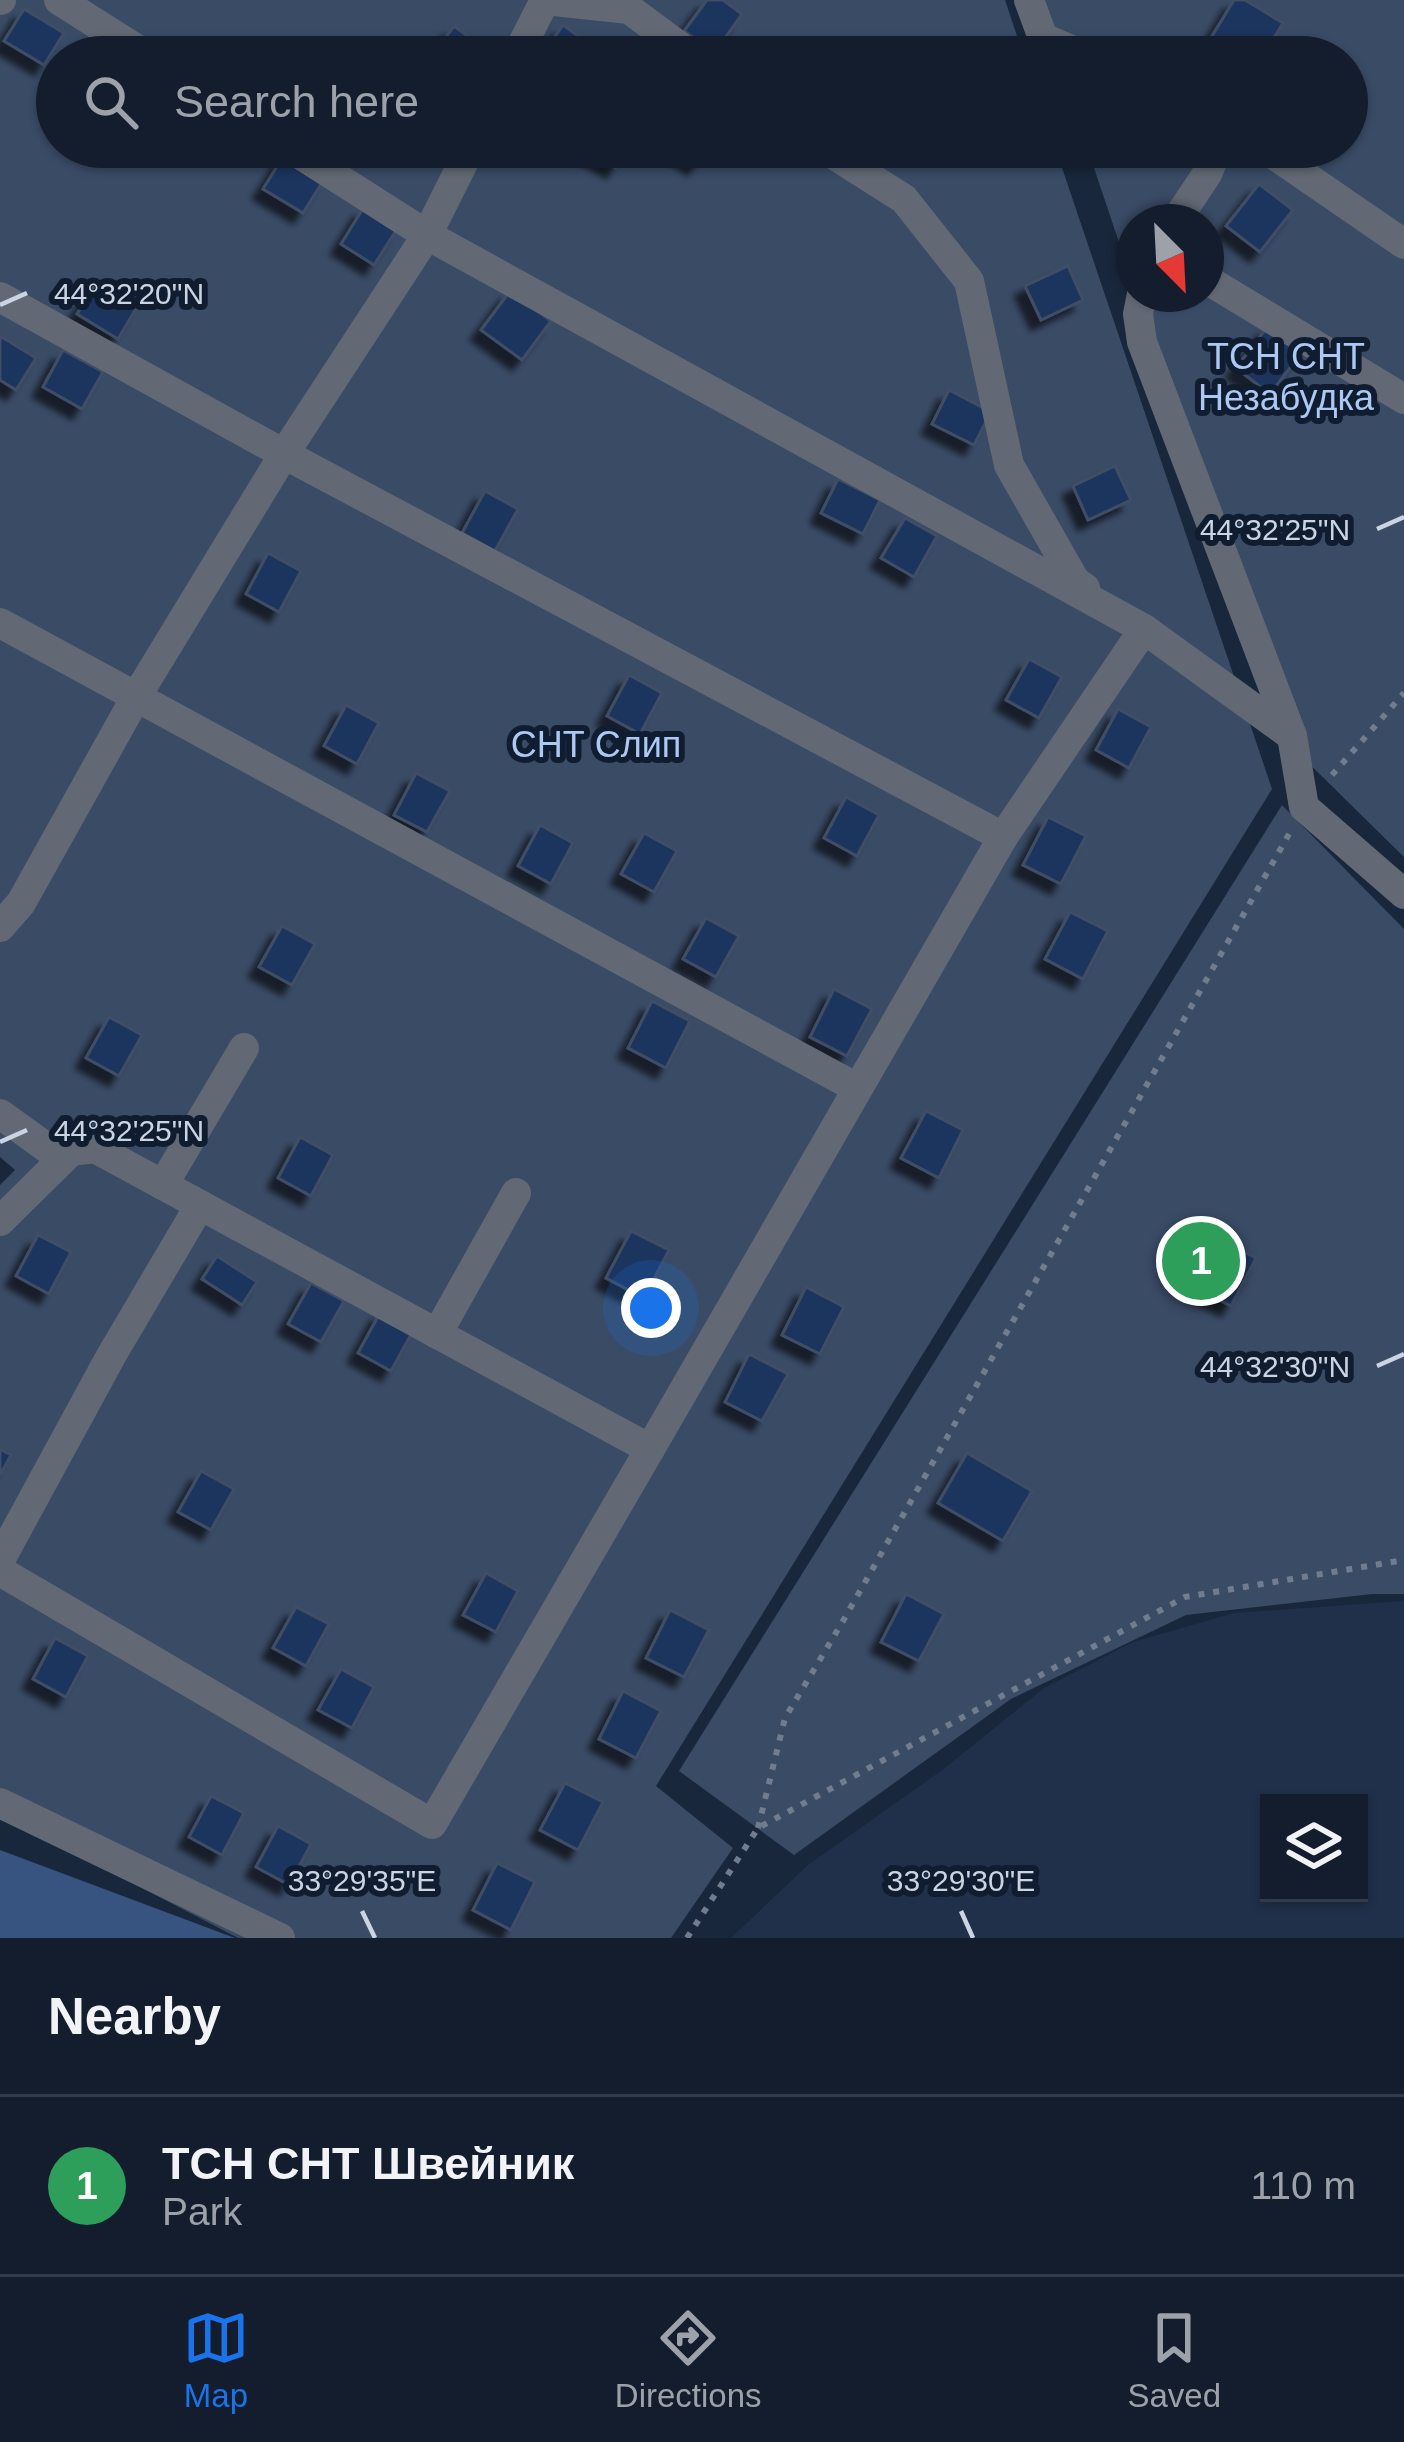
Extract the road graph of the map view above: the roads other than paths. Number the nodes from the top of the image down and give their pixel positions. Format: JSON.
{"nodes":[{"id":1,"x":59,"y":0,"type":"edge"},
{"id":2,"x":1029,"y":0,"type":"edge"},
{"id":3,"x":619,"y":4,"type":"edge"},
{"id":4,"x":115,"y":36,"type":"edge"},
{"id":5,"x":527,"y":36,"type":"edge"},
{"id":6,"x":664,"y":36,"type":"edge"},
{"id":7,"x":1042,"y":36,"type":"edge"},
{"id":8,"x":322,"y":168,"type":"edge"},
{"id":9,"x":460,"y":168,"type":"edge"},
{"id":10,"x":855,"y":168,"type":"edge"},
{"id":11,"x":1209,"y":168,"type":"edge"},
{"id":12,"x":1294,"y":168,"type":"edge"},
{"id":13,"x":1186,"y":204,"type":"edge"},
{"id":14,"x":427,"y":235,"type":"junction"},
{"id":15,"x":1404,"y":244,"type":"edge"},
{"id":16,"x":1224,"y":290,"type":"edge"},
{"id":17,"x":0,"y":297,"type":"edge"},
{"id":18,"x":1138,"y":312,"type":"edge"},
{"id":19,"x":1404,"y":399,"type":"edge"},
{"id":20,"x":284,"y":454,"type":"junction"},
{"id":21,"x":0,"y":623,"type":"edge"},
{"id":22,"x":1144,"y":628,"type":"junction"},
{"id":23,"x":136,"y":697,"type":"junction"},
{"id":24,"x":1292,"y":736,"type":"junction"},
{"id":25,"x":1003,"y":837,"type":"junction"},
{"id":26,"x":1404,"y":894,"type":"edge"},
{"id":27,"x":0,"y":927,"type":"edge"},
{"id":28,"x":244,"y":1048,"type":"dead end"},
{"id":29,"x":856,"y":1088,"type":"junction"},
{"id":30,"x":0,"y":1114,"type":"edge"},
{"id":31,"x":71,"y":1150,"type":"junction"},
{"id":32,"x":163,"y":1185,"type":"junction"},
{"id":33,"x":516,"y":1192,"type":"dead end"},
{"id":34,"x":200,"y":1205,"type":"junction"},
{"id":35,"x":0,"y":1221,"type":"edge"},
{"id":36,"x":437,"y":1334,"type":"junction"},
{"id":37,"x":650,"y":1449,"type":"junction"},
{"id":38,"x":0,"y":1560,"type":"edge"},
{"id":39,"x":0,"y":1571,"type":"edge"},
{"id":40,"x":0,"y":1803,"type":"edge"},
{"id":41,"x":280,"y":1938,"type":"edge"}],
"edges":[{"from":1,"to":4,"type":"street"},
{"from":2,"to":7,"type":"street"},
{"from":3,"to":5,"type":"street"},
{"from":3,"to":6,"type":"street"},
{"from":8,"to":14,"type":"street"},
{"from":9,"to":14,"type":"street"},
{"from":10,"to":22,"type":"street"},
{"from":11,"to":13,"type":"street"},
{"from":12,"to":15,"type":"street"},
{"from":14,"to":20,"type":"street"},
{"from":14,"to":22,"type":"street"},
{"from":16,"to":19,"type":"street"},
{"from":17,"to":20,"type":"street"},
{"from":18,"to":24,"type":"street"},
{"from":20,"to":23,"type":"street"},
{"from":20,"to":25,"type":"street"},
{"from":21,"to":23,"type":"street"},
{"from":22,"to":24,"type":"street"},
{"from":22,"to":25,"type":"street"},
{"from":23,"to":27,"type":"street"},
{"from":23,"to":29,"type":"street"},
{"from":24,"to":26,"type":"street"},
{"from":25,"to":29,"type":"street"},
{"from":28,"to":32,"type":"street"},
{"from":29,"to":37,"type":"street"},
{"from":30,"to":31,"type":"street"},
{"from":31,"to":32,"type":"street"},
{"from":31,"to":35,"type":"street"},
{"from":32,"to":34,"type":"street"},
{"from":33,"to":36,"type":"street"},
{"from":34,"to":36,"type":"street"},
{"from":34,"to":38,"type":"street"},
{"from":36,"to":37,"type":"street"},
{"from":37,"to":39,"type":"street"},
{"from":40,"to":41,"type":"street"}]}
